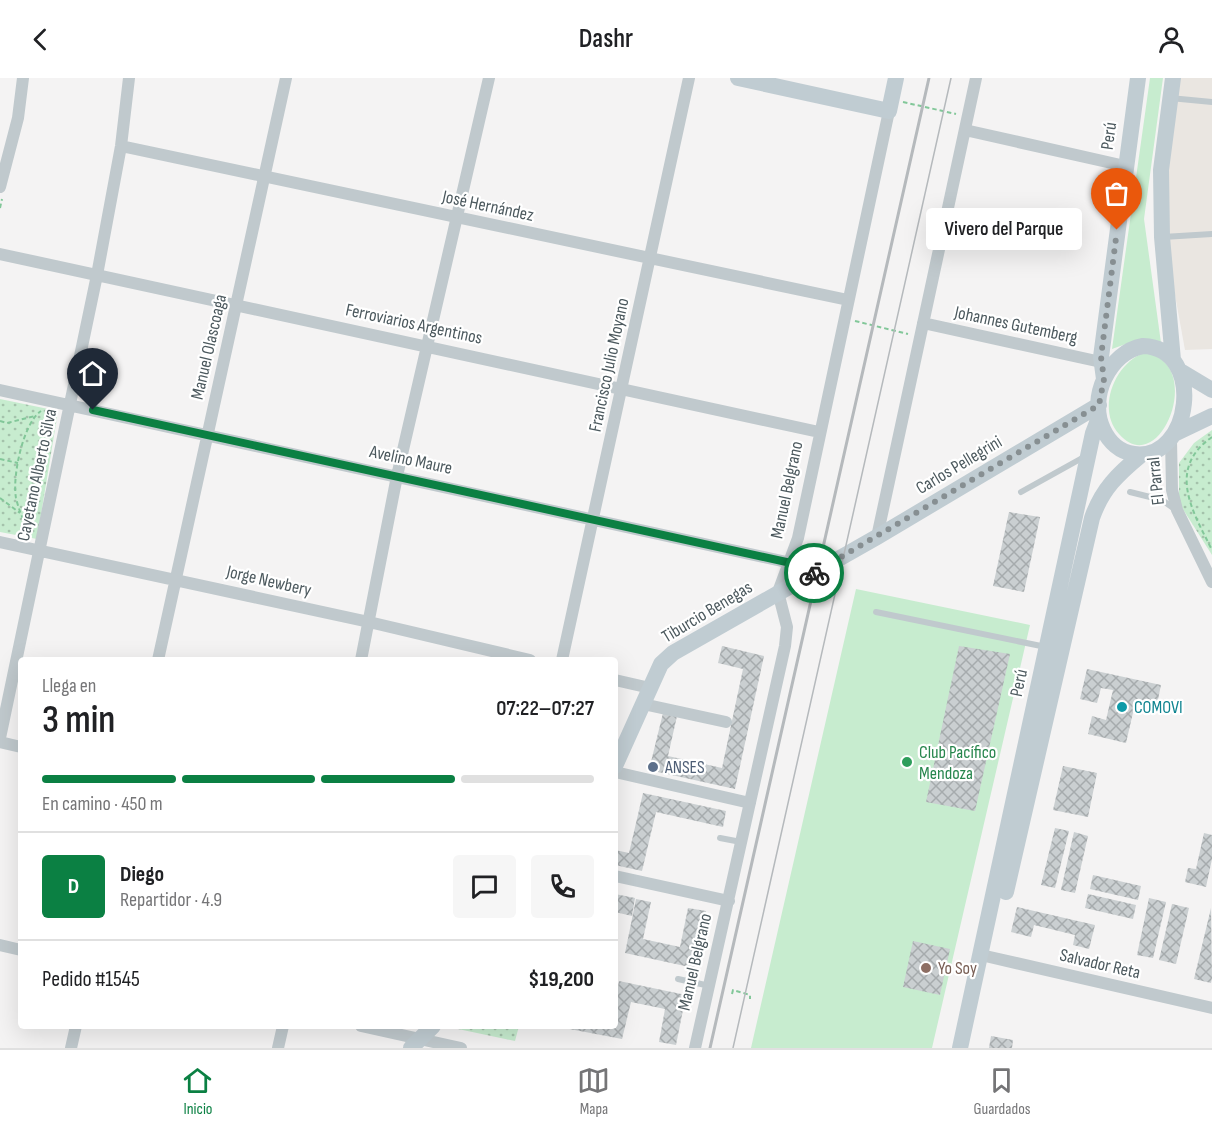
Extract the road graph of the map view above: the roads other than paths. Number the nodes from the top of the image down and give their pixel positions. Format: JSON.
{"nodes":[{"id":1,"x":23,"y":78,"type":"edge"},
{"id":2,"x":129,"y":78,"type":"edge"},
{"id":3,"x":286,"y":78,"type":"edge"},
{"id":4,"x":489,"y":78,"type":"edge"},
{"id":5,"x":688,"y":78,"type":"edge"},
{"id":6,"x":738,"y":78,"type":"edge"},
{"id":7,"x":896,"y":78,"type":"edge"},
{"id":8,"x":976,"y":78,"type":"edge"},
{"id":9,"x":1138,"y":78,"type":"edge"},
{"id":10,"x":1173,"y":78,"type":"edge"},
{"id":11,"x":1170,"y":98,"type":"junction"},
{"id":12,"x":1212,"y":102,"type":"edge"},
{"id":13,"x":890,"y":105,"type":"junction"},
{"id":14,"x":965,"y":130,"type":"junction"},
{"id":15,"x":121,"y":146,"type":"junction"},
{"id":16,"x":1125,"y":166,"type":"junction"},
{"id":17,"x":266,"y":177,"type":"junction"},
{"id":18,"x":0,"y":186,"type":"edge"},
{"id":19,"x":457,"y":218,"type":"junction"},
{"id":20,"x":1212,"y":234,"type":"edge"},
{"id":21,"x":1162,"y":237,"type":"junction"},
{"id":22,"x":0,"y":254,"type":"edge"},
{"id":23,"x":650,"y":258,"type":"junction"},
{"id":24,"x":97,"y":275,"type":"junction"},
{"id":25,"x":848,"y":300,"type":"junction"},
{"id":26,"x":237,"y":305,"type":"junction"},
{"id":27,"x":923,"y":323,"type":"junction"},
{"id":28,"x":427,"y":345,"type":"junction"},
{"id":29,"x":1101,"y":362,"type":"junction"},
{"id":30,"x":1178,"y":366,"type":"junction"},
{"id":31,"x":1104,"y":379,"type":"junction"},
{"id":32,"x":623,"y":388,"type":"junction"},
{"id":33,"x":0,"y":390,"type":"edge"},
{"id":34,"x":1212,"y":390,"type":"edge"},
{"id":35,"x":70,"y":405,"type":"junction"},
{"id":36,"x":1099,"y":412,"type":"junction"},
{"id":37,"x":1212,"y":416,"type":"edge"},
{"id":38,"x":819,"y":432,"type":"junction"},
{"id":39,"x":207,"y":434,"type":"junction"},
{"id":40,"x":1172,"y":437,"type":"junction"},
{"id":41,"x":1088,"y":454,"type":"junction"},
{"id":42,"x":1141,"y":455,"type":"junction"},
{"id":43,"x":398,"y":476,"type":"junction"},
{"id":44,"x":1021,"y":492,"type":"dead end"},
{"id":45,"x":1130,"y":492,"type":"dead end"},
{"id":46,"x":1177,"y":510,"type":"junction"},
{"id":47,"x":594,"y":518,"type":"junction"},
{"id":48,"x":877,"y":537,"type":"junction"},
{"id":49,"x":0,"y":542,"type":"edge"},
{"id":50,"x":39,"y":550,"type":"junction"},
{"id":51,"x":839,"y":559,"type":"joint"},
{"id":52,"x":791,"y":563,"type":"junction"},
{"id":53,"x":811,"y":575,"type":"junction"},
{"id":54,"x":1211,"y":577,"type":"edge"},
{"id":55,"x":175,"y":579,"type":"junction"},
{"id":56,"x":778,"y":592,"type":"junction"},
{"id":57,"x":876,"y":612,"type":"dead end"},
{"id":58,"x":369,"y":622,"type":"junction"},
{"id":59,"x":1047,"y":648,"type":"junction"},
{"id":60,"x":159,"y":657,"type":"edge"},
{"id":61,"x":362,"y":657,"type":"edge"},
{"id":62,"x":517,"y":657,"type":"edge"},
{"id":63,"x":563,"y":657,"type":"edge"},
{"id":64,"x":618,"y":681,"type":"edge"},
{"id":65,"x":650,"y":688,"type":"junction"},
{"id":66,"x":643,"y":704,"type":"junction"},
{"id":67,"x":726,"y":722,"type":"dead end"},
{"id":68,"x":0,"y":740,"type":"edge"},
{"id":69,"x":18,"y":746,"type":"edge"},
{"id":70,"x":618,"y":759,"type":"edge"},
{"id":71,"x":618,"y":773,"type":"edge"},
{"id":72,"x":750,"y":803,"type":"junction"},
{"id":73,"x":720,"y":838,"type":"dead end"},
{"id":74,"x":742,"y":842,"type":"junction"},
{"id":75,"x":618,"y":877,"type":"edge"},
{"id":76,"x":729,"y":901,"type":"junction"},
{"id":77,"x":0,"y":945,"type":"edge"},
{"id":78,"x":18,"y":949,"type":"edge"},
{"id":79,"x":981,"y":955,"type":"junction"},
{"id":80,"x":678,"y":979,"type":"dead end"},
{"id":81,"x":711,"y":986,"type":"junction"},
{"id":82,"x":1212,"y":1008,"type":"edge"},
{"id":83,"x":75,"y":1029,"type":"edge"},
{"id":84,"x":282,"y":1029,"type":"edge"},
{"id":85,"x":370,"y":1029,"type":"edge"},
{"id":86,"x":430,"y":1029,"type":"edge"},
{"id":87,"x":415,"y":1044,"type":"edge"},
{"id":88,"x":71,"y":1048,"type":"edge"},
{"id":89,"x":278,"y":1048,"type":"edge"},
{"id":90,"x":461,"y":1048,"type":"edge"},
{"id":91,"x":695,"y":1048,"type":"edge"},
{"id":92,"x":960,"y":1048,"type":"edge"}],
"edges":[{"from":1,"to":18,"type":"street"},
{"from":2,"to":15,"type":"street","name":"Cayetano Alberto Silva"},
{"from":3,"to":17,"type":"street","name":"Manuel Olascoaga"},
{"from":4,"to":19,"type":"street"},
{"from":5,"to":23,"type":"street","name":"Francisco Julio Moyano"},
{"from":6,"to":13,"type":"main road"},
{"from":7,"to":13,"type":"main road","name":"Manuel Belgrano"},
{"from":8,"to":14,"type":"street"},
{"from":9,"to":16,"type":"main road","name":"Perú"},
{"from":10,"to":11,"type":"main road"},
{"from":11,"to":12,"type":"lane"},
{"from":11,"to":21,"type":"main road"},
{"from":13,"to":25,"type":"street","name":"Manuel Belgrano"},
{"from":14,"to":16,"type":"street"},
{"from":14,"to":27,"type":"street"},
{"from":15,"to":17,"type":"street","name":"José Hernández"},
{"from":15,"to":24,"type":"street","name":"Cayetano Alberto Silva"},
{"from":16,"to":29,"type":"main road","name":"Perú"},
{"from":17,"to":19,"type":"street","name":"José Hernández"},
{"from":17,"to":26,"type":"street","name":"Manuel Olascoaga"},
{"from":19,"to":23,"type":"street","name":"José Hernández"},
{"from":19,"to":28,"type":"street"},
{"from":20,"to":21,"type":"lane"},
{"from":21,"to":30,"type":"main road"},
{"from":22,"to":24,"type":"street","name":"Ferroviarios Argentinos"},
{"from":23,"to":25,"type":"street","name":"José Hernández"},
{"from":23,"to":32,"type":"street","name":"Francisco Julio Moyano"},
{"from":24,"to":26,"type":"street","name":"Ferroviarios Argentinos"},
{"from":24,"to":35,"type":"street","name":"Cayetano Alberto Silva"},
{"from":25,"to":38,"type":"street","name":"Manuel Belgrano"},
{"from":26,"to":28,"type":"street","name":"Ferroviarios Argentinos"},
{"from":26,"to":39,"type":"street","name":"Manuel Olascoaga"},
{"from":27,"to":29,"type":"street","name":"Johannes Gutemberg"},
{"from":27,"to":48,"type":"street"},
{"from":28,"to":32,"type":"street","name":"Ferroviarios Argentinos"},
{"from":28,"to":43,"type":"street"},
{"from":29,"to":31,"type":"main road","name":"Perú"},
{"from":30,"to":31,"type":"main road"},
{"from":30,"to":34,"type":"main road"},
{"from":30,"to":40,"type":"main road"},
{"from":31,"to":36,"type":"main road"},
{"from":32,"to":38,"type":"street","name":"Ferroviarios Argentinos"},
{"from":32,"to":47,"type":"street","name":"Francisco Julio Moyano"},
{"from":33,"to":35,"type":"street","name":"Avelino Maure"},
{"from":35,"to":39,"type":"street","name":"Avelino Maure"},
{"from":35,"to":50,"type":"street","name":"Cayetano Alberto Silva"},
{"from":36,"to":41,"type":"main road","name":"Perú"},
{"from":36,"to":42,"type":"main road"},
{"from":36,"to":48,"type":"main road","name":"Carlos Pellegrini"},
{"from":37,"to":40,"type":"main road"},
{"from":38,"to":52,"type":"street","name":"Manuel Belgrano"},
{"from":39,"to":43,"type":"street","name":"Avelino Maure"},
{"from":39,"to":55,"type":"street","name":"Manuel Olascoaga"},
{"from":40,"to":42,"type":"main road"},
{"from":40,"to":46,"type":"street","name":"El Parral"},
{"from":41,"to":44,"type":"lane"},
{"from":41,"to":59,"type":"main road","name":"Perú"},
{"from":42,"to":79,"type":"main road","name":"Perú"},
{"from":43,"to":47,"type":"street","name":"Avelino Maure"},
{"from":43,"to":58,"type":"street"},
{"from":45,"to":46,"type":"lane"},
{"from":46,"to":54,"type":"street","name":"El Parral"},
{"from":47,"to":52,"type":"street","name":"Avelino Maure"},
{"from":47,"to":63,"type":"street","name":"Francisco Julio Moyano"},
{"from":48,"to":51,"type":"main road","name":"Carlos Pellegrini"},
{"from":49,"to":50,"type":"street","name":"Jorge Newbery"},
{"from":50,"to":55,"type":"street","name":"Jorge Newbery"},
{"from":50,"to":68,"type":"street","name":"Cayetano Alberto Silva"},
{"from":51,"to":53,"type":"main road","name":"Tiburcio Benegas"},
{"from":52,"to":53,"type":"street","name":"Avelino Maure"},
{"from":52,"to":56,"type":"street","name":"Manuel Belgrano"},
{"from":53,"to":56,"type":"main road","name":"Tiburcio Benegas"},
{"from":55,"to":58,"type":"street","name":"Jorge Newbery"},
{"from":55,"to":60,"type":"street","name":"Manuel Olascoaga"},
{"from":56,"to":65,"type":"main road","name":"Tiburcio Benegas"},
{"from":56,"to":72,"type":"street","name":"Manuel Belgrano"},
{"from":57,"to":59,"type":"lane"},
{"from":58,"to":61,"type":"street"},
{"from":58,"to":62,"type":"street","name":"Jorge Newbery"},
{"from":59,"to":79,"type":"main road","name":"Perú"},
{"from":64,"to":65,"type":"street"},
{"from":65,"to":66,"type":"main road","name":"Tiburcio Benegas"},
{"from":66,"to":67,"type":"street"},
{"from":66,"to":70,"type":"main road","name":"Tiburcio Benegas"},
{"from":68,"to":69,"type":"street"},
{"from":71,"to":72,"type":"street"},
{"from":72,"to":74,"type":"street","name":"Manuel Belgrano"},
{"from":73,"to":74,"type":"lane"},
{"from":74,"to":76,"type":"street","name":"Manuel Belgrano"},
{"from":75,"to":76,"type":"street"},
{"from":76,"to":81,"type":"street","name":"Manuel Belgrano"},
{"from":77,"to":78,"type":"street"},
{"from":79,"to":82,"type":"street","name":"Salvador Reta"},
{"from":79,"to":92,"type":"main road","name":"Perú"},
{"from":80,"to":81,"type":"lane"},
{"from":81,"to":91,"type":"street","name":"Manuel Belgrano"},
{"from":83,"to":88,"type":"street"},
{"from":84,"to":89,"type":"street"},
{"from":85,"to":87,"type":"street"},
{"from":86,"to":87,"type":"main road"},
{"from":87,"to":90,"type":"street"}]}
